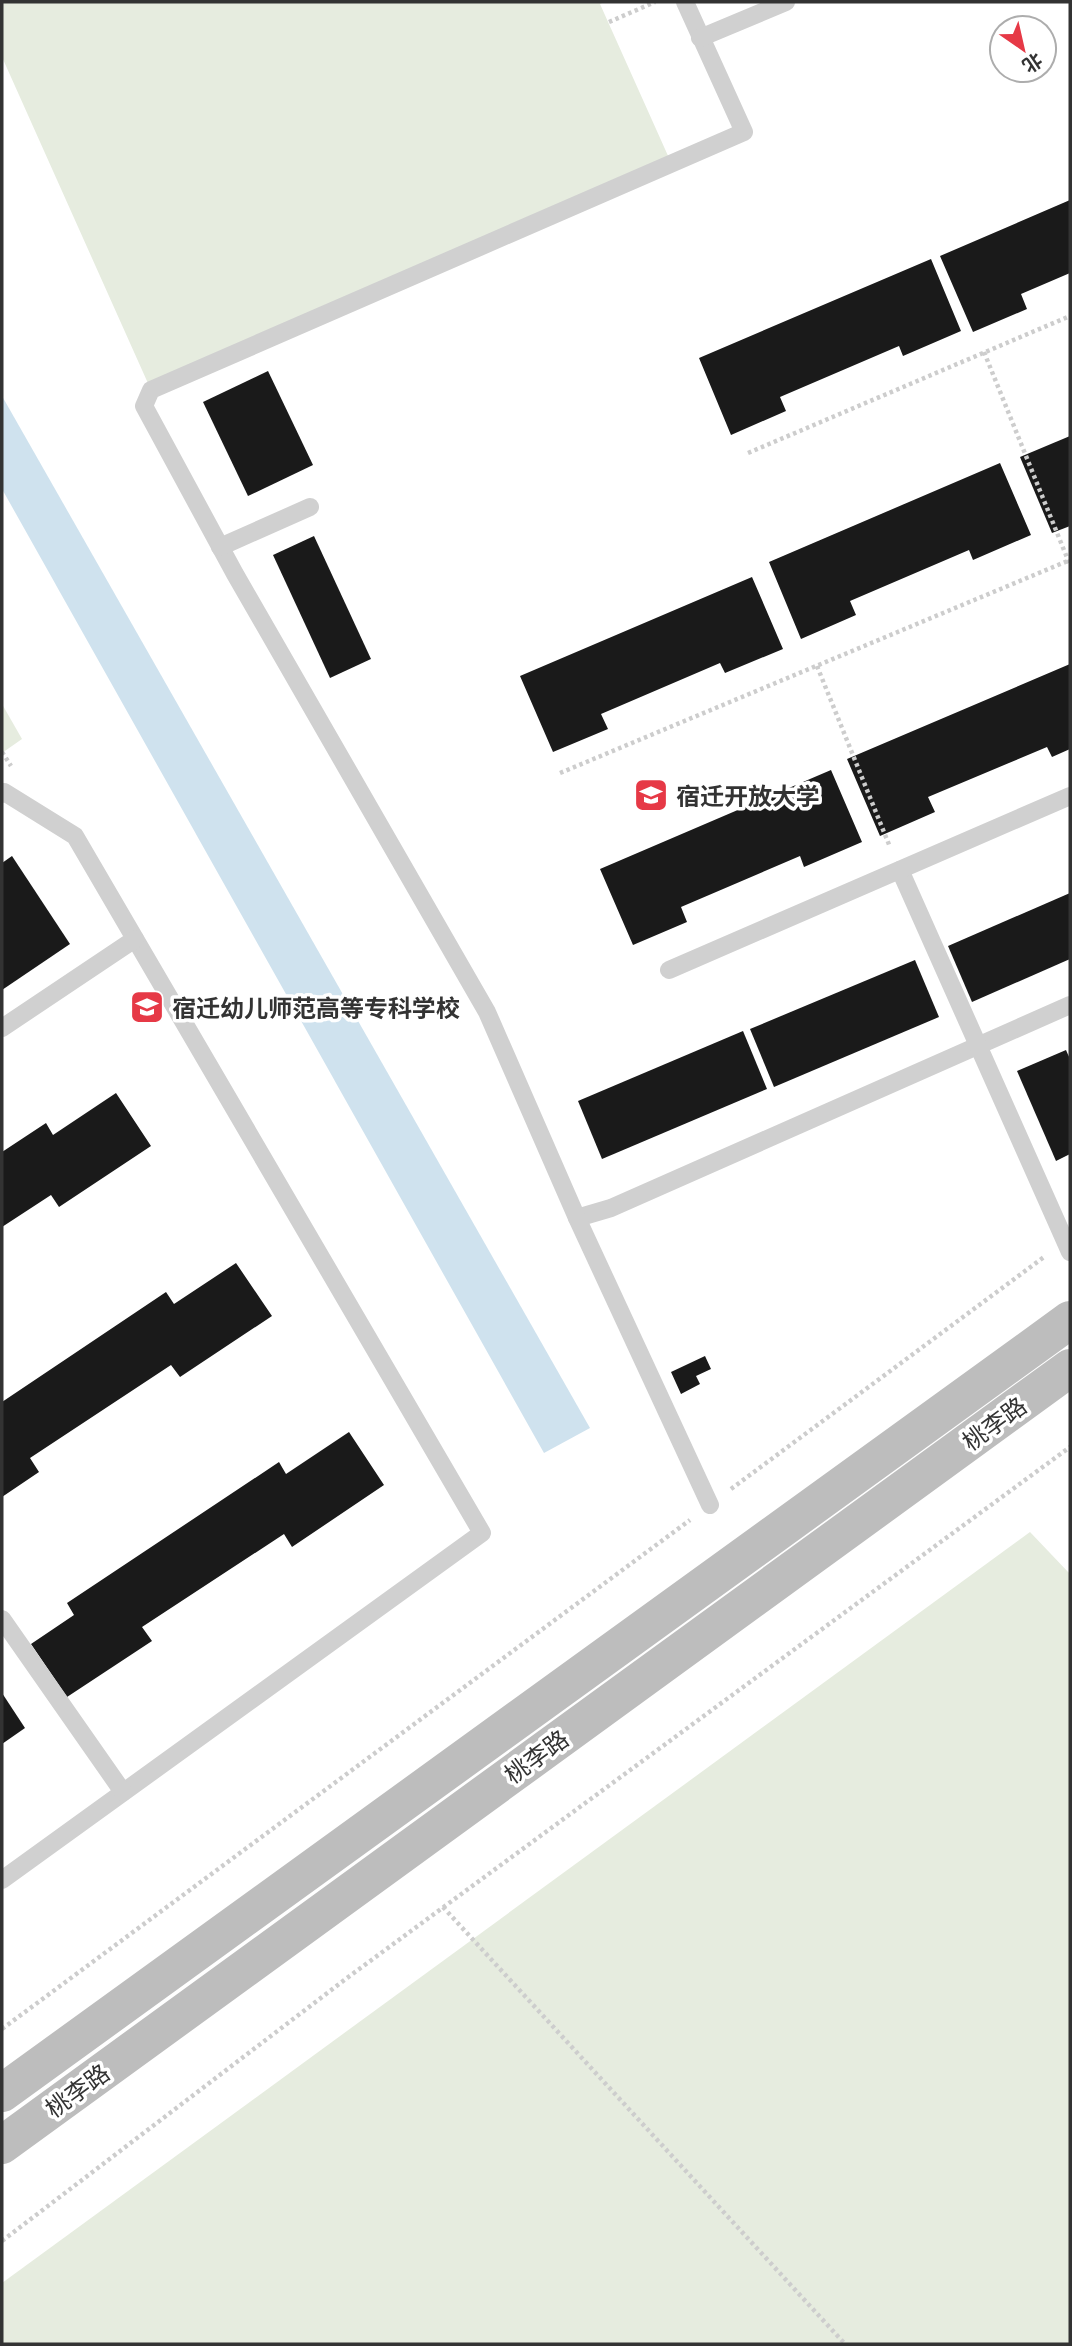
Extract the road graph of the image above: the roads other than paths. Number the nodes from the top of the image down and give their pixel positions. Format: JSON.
{"nodes":[{"id":1,"x":685,"y":2,"type":"edge"},
{"id":2,"x":786,"y":2,"type":"edge"},
{"id":3,"x":700,"y":38,"type":"junction"},
{"id":4,"x":310,"y":507,"type":"dead end"},
{"id":5,"x":220,"y":547,"type":"junction"},
{"id":6,"x":2,"y":794,"type":"edge"},
{"id":7,"x":1070,"y":796,"type":"edge"},
{"id":8,"x":900,"y":870,"type":"junction"},
{"id":9,"x":135,"y":939,"type":"junction"},
{"id":10,"x":669,"y":970,"type":"dead end"},
{"id":11,"x":1070,"y":1005,"type":"edge"},
{"id":12,"x":2,"y":1028,"type":"edge"},
{"id":13,"x":978,"y":1046,"type":"junction"},
{"id":14,"x":577,"y":1219,"type":"junction"},
{"id":15,"x":1068,"y":1247,"type":"edge"},
{"id":16,"x":1070,"y":1320,"type":"edge"},
{"id":17,"x":1070,"y":1367,"type":"edge"},
{"id":18,"x":710,"y":1504,"type":"road end"},
{"id":19,"x":2,"y":1619,"type":"edge"},
{"id":20,"x":123,"y":1792,"type":"junction"},
{"id":21,"x":2,"y":1880,"type":"edge"},
{"id":22,"x":2,"y":2093,"type":"edge"},
{"id":23,"x":2,"y":2145,"type":"edge"}],
"edges":[{"from":1,"to":3,"type":"lane"},
{"from":2,"to":3,"type":"lane"},
{"from":3,"to":5,"type":"lane"},
{"from":4,"to":5,"type":"lane"},
{"from":5,"to":14,"type":"lane"},
{"from":6,"to":9,"type":"lane"},
{"from":7,"to":8,"type":"lane"},
{"from":8,"to":10,"type":"lane"},
{"from":8,"to":13,"type":"lane"},
{"from":9,"to":12,"type":"lane"},
{"from":9,"to":20,"type":"lane"},
{"from":11,"to":13,"type":"lane"},
{"from":13,"to":14,"type":"lane"},
{"from":13,"to":15,"type":"lane"},
{"from":14,"to":18,"type":"lane"},
{"from":16,"to":22,"type":"main road","name":"桃李路"},
{"from":17,"to":23,"type":"main road","name":"桃李路"},
{"from":19,"to":20,"type":"lane"},
{"from":20,"to":21,"type":"lane"}]}
